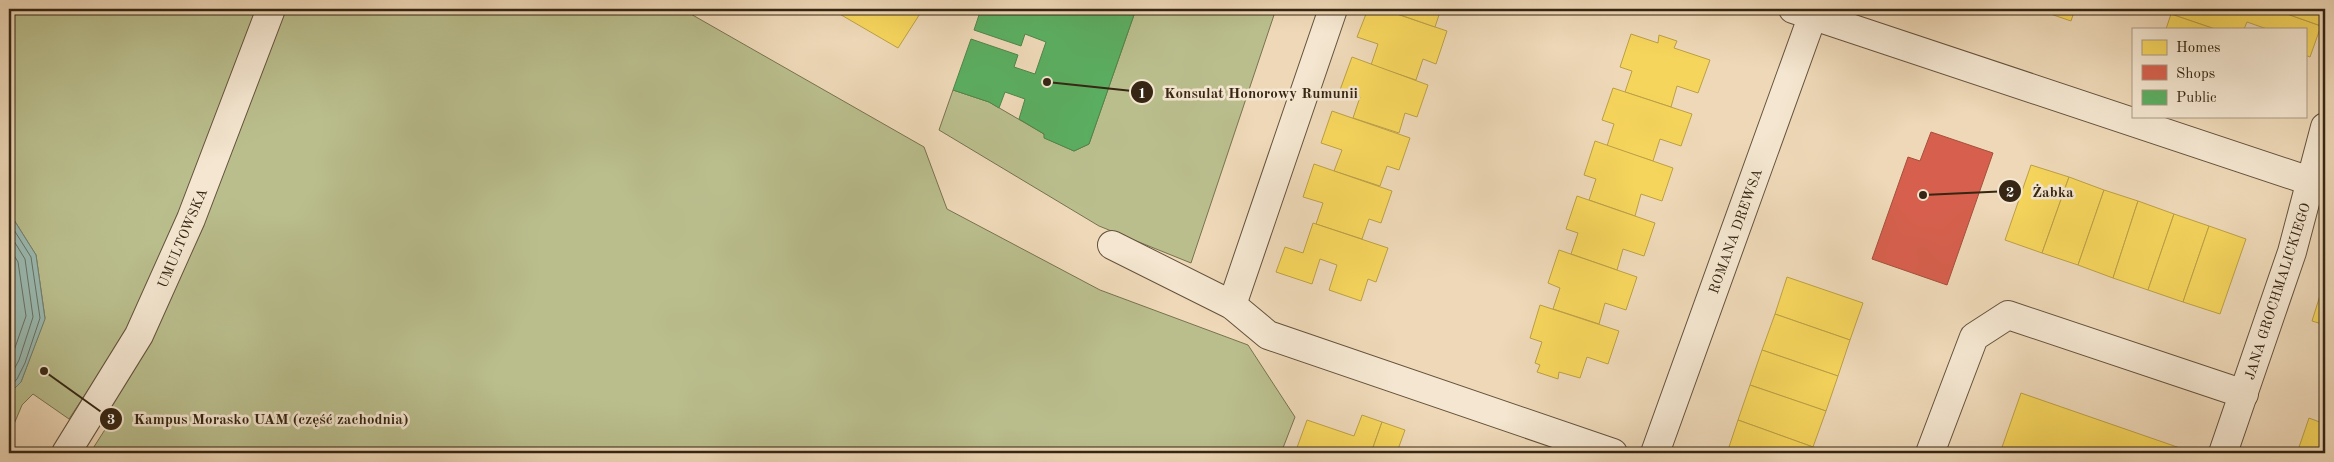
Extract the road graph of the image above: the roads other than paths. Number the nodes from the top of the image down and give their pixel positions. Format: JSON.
{"nodes":[{"id":1,"x":271,"y":9,"type":"edge"},
{"id":2,"x":1333,"y":9,"type":"edge"},
{"id":3,"x":1807,"y":11,"type":"edge"},
{"id":4,"x":2325,"y":127,"type":"edge"},
{"id":5,"x":2318,"y":183,"type":"edge"},
{"id":6,"x":1112,"y":245,"type":"dead end"},
{"id":7,"x":1232,"y":306,"type":"junction"},
{"id":8,"x":2244,"y":394,"type":"junction"},
{"id":9,"x":66,"y":453,"type":"edge"},
{"id":10,"x":1613,"y":453,"type":"edge"},
{"id":11,"x":1654,"y":453,"type":"edge"},
{"id":12,"x":1930,"y":453,"type":"edge"},
{"id":13,"x":2223,"y":453,"type":"edge"}],
"edges":[{"from":1,"to":9,"type":"street","name":"UMULTOWSKA"},
{"from":2,"to":7,"type":"street"},
{"from":3,"to":5,"type":"street"},
{"from":3,"to":11,"type":"street","name":"ROMANA DREWSA"},
{"from":4,"to":5,"type":"street","name":"JANA GROCHMALICKIEGO"},
{"from":5,"to":8,"type":"street","name":"JANA GROCHMALICKIEGO"},
{"from":6,"to":7,"type":"street"},
{"from":7,"to":10,"type":"street"},
{"from":8,"to":12,"type":"street"},
{"from":8,"to":13,"type":"street","name":"JANA GROCHMALICKIEGO"}]}
